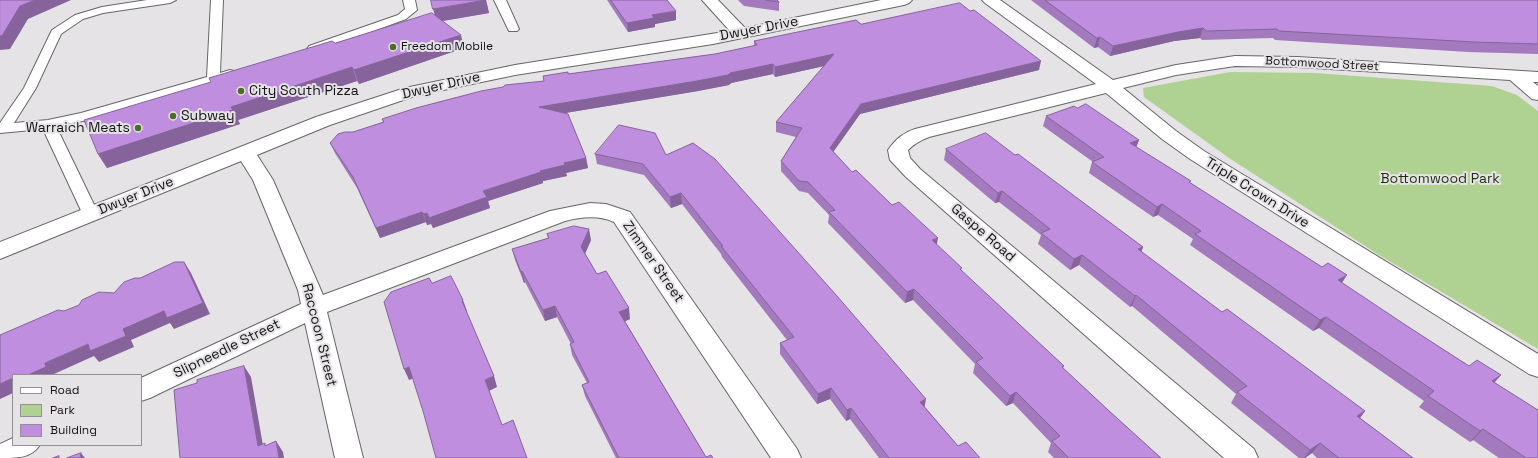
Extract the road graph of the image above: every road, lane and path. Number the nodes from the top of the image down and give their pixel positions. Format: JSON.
{"nodes":[{"id":1,"x":170,"y":0,"type":"edge"},
{"id":2,"x":217,"y":0,"type":"edge"},
{"id":3,"x":409,"y":0,"type":"edge"},
{"id":4,"x":500,"y":0,"type":"edge"},
{"id":5,"x":710,"y":0,"type":"edge"},
{"id":6,"x":904,"y":0,"type":"edge"},
{"id":7,"x":990,"y":0,"type":"edge"},
{"id":8,"x":513,"y":29,"type":"dead end"},
{"id":9,"x":742,"y":33,"type":"junction"},
{"id":10,"x":299,"y":54,"type":"edge"},
{"id":11,"x":242,"y":70,"type":"edge"},
{"id":12,"x":1516,"y":77,"type":"junction"},
{"id":13,"x":1538,"y":77,"type":"edge"},
{"id":14,"x":214,"y":78,"type":"junction"},
{"id":15,"x":1109,"y":86,"type":"junction"},
{"id":16,"x":1538,"y":95,"type":"edge"},
{"id":17,"x":48,"y":124,"type":"junction"},
{"id":18,"x":2,"y":129,"type":"edge"},
{"id":19,"x":246,"y":152,"type":"junction"},
{"id":20,"x":91,"y":215,"type":"junction"},
{"id":21,"x":0,"y":251,"type":"edge"},
{"id":22,"x":314,"y":308,"type":"junction"},
{"id":23,"x":1538,"y":367,"type":"edge"},
{"id":24,"x":142,"y":390,"type":"edge"},
{"id":25,"x":24,"y":446,"type":"edge"},
{"id":26,"x":0,"y":458,"type":"edge"},
{"id":27,"x":349,"y":458,"type":"edge"},
{"id":28,"x":787,"y":458,"type":"edge"},
{"id":29,"x":1244,"y":458,"type":"edge"}],
"edges":[{"from":1,"to":18,"type":"lane"},
{"from":2,"to":14,"type":"lane"},
{"from":3,"to":10,"type":"lane"},
{"from":4,"to":8,"type":"lane"},
{"from":5,"to":9,"type":"street"},
{"from":6,"to":9,"type":"street","name":"Dwyer Drive"},
{"from":7,"to":15,"type":"street","name":"Triple Crown Drive"},
{"from":9,"to":19,"type":"street","name":"Dwyer Drive"},
{"from":11,"to":14,"type":"lane"},
{"from":12,"to":13,"type":"street","name":"Bottomwood Street"},
{"from":12,"to":15,"type":"street","name":"Bottomwood Street"},
{"from":12,"to":16,"type":"street"},
{"from":14,"to":17,"type":"lane"},
{"from":15,"to":23,"type":"street","name":"Triple Crown Drive"},
{"from":15,"to":29,"type":"street","name":"Gaspe Road"},
{"from":17,"to":18,"type":"lane"},
{"from":17,"to":20,"type":"lane"},
{"from":19,"to":20,"type":"street","name":"Dwyer Drive"},
{"from":19,"to":22,"type":"street","name":"Raccoon Street"},
{"from":20,"to":21,"type":"street","name":"Dwyer Drive"},
{"from":22,"to":24,"type":"street","name":"Slipneedle Street"},
{"from":22,"to":27,"type":"street","name":"Raccoon Street"},
{"from":22,"to":28,"type":"street","name":"Zimmer Street"},
{"from":25,"to":26,"type":"street"}]}
